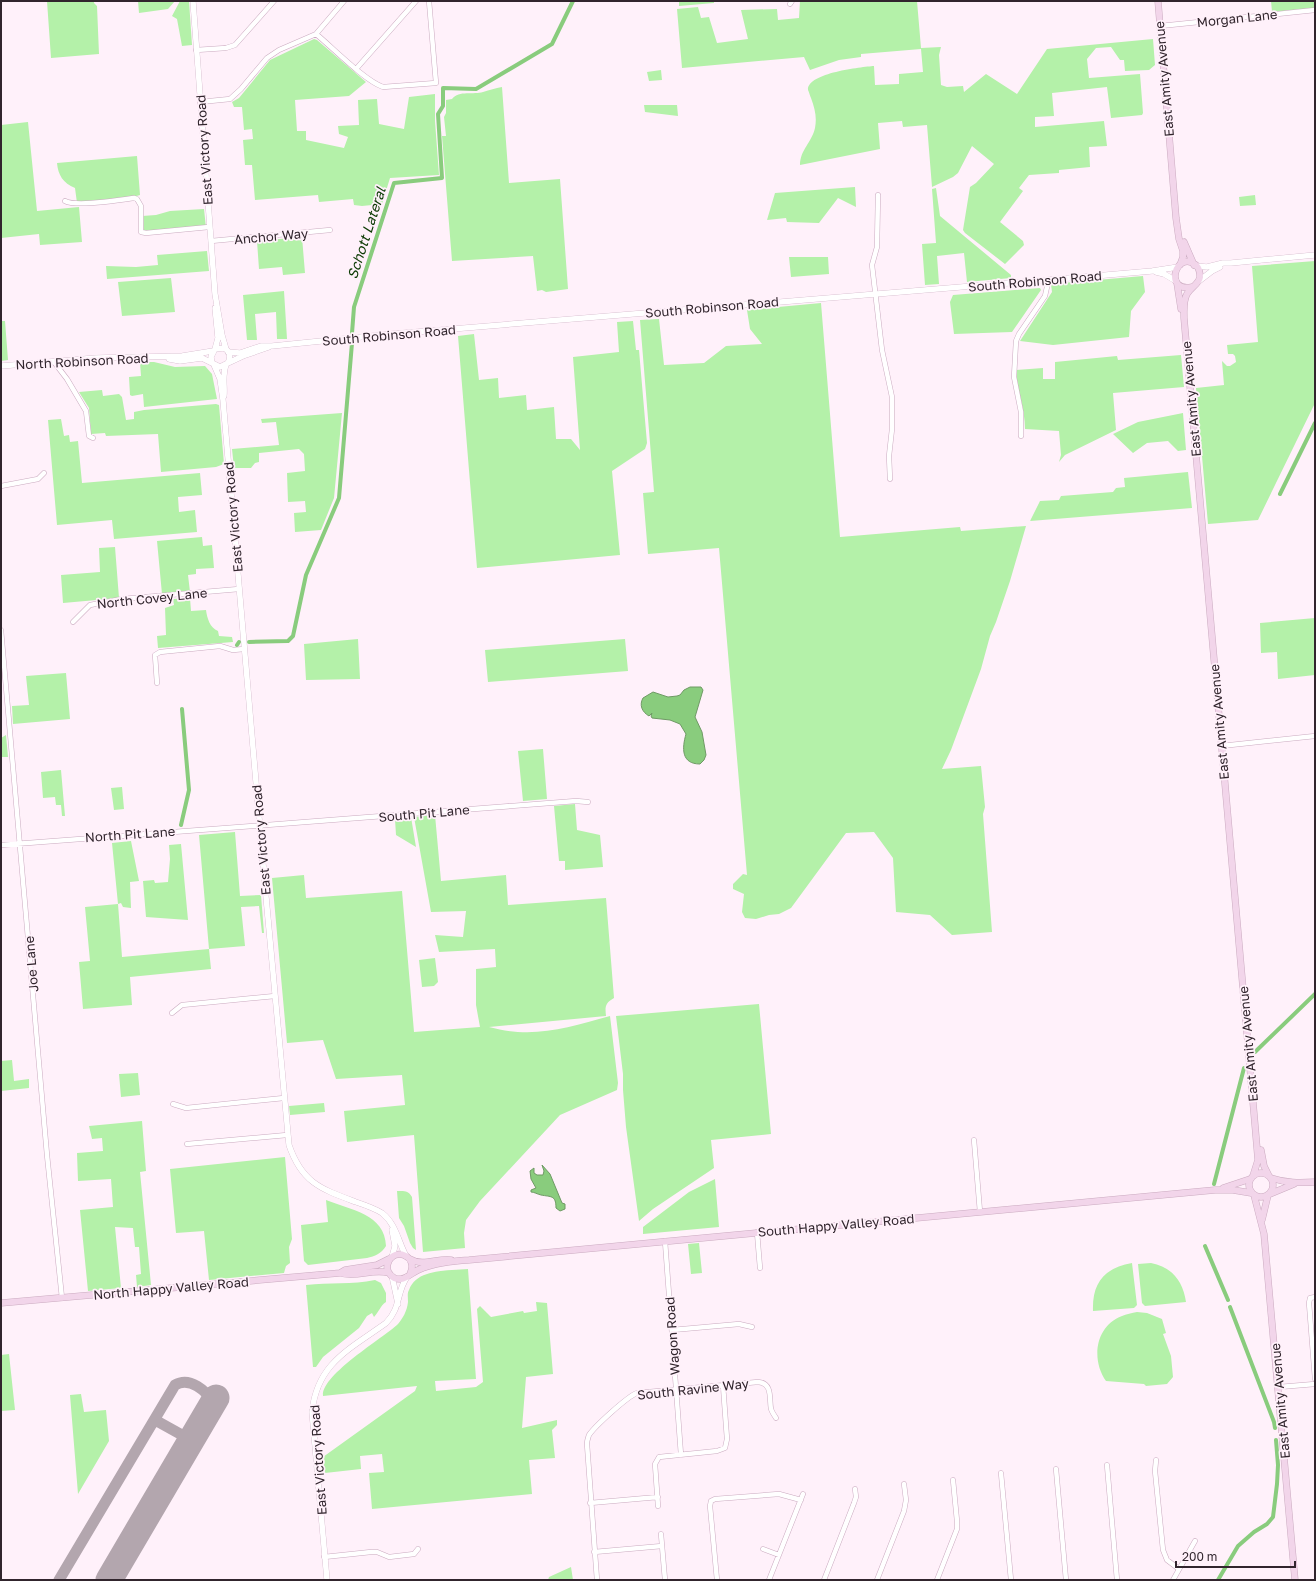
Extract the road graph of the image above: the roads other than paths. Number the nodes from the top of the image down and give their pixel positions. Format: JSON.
{"nodes":[{"id":1,"x":193,"y":1,"type":"edge"},
{"id":2,"x":274,"y":1,"type":"edge"},
{"id":3,"x":344,"y":1,"type":"edge"},
{"id":4,"x":416,"y":1,"type":"edge"},
{"id":5,"x":430,"y":1,"type":"edge"},
{"id":6,"x":1158,"y":1,"type":"edge"},
{"id":7,"x":1315,"y":10,"type":"edge"},
{"id":8,"x":1160,"y":26,"type":"junction"},
{"id":9,"x":316,"y":34,"type":"junction"},
{"id":10,"x":196,"y":50,"type":"junction"},
{"id":11,"x":356,"y":69,"type":"junction"},
{"id":12,"x":200,"y":102,"type":"junction"},
{"id":13,"x":878,"y":195,"type":"dead end"},
{"id":14,"x":65,"y":201,"type":"dead end"},
{"id":15,"x":209,"y":227,"type":"junction"},
{"id":16,"x":330,"y":230,"type":"dead end"},
{"id":17,"x":1178,"y":230,"type":"junction"},
{"id":18,"x":211,"y":241,"type":"junction"},
{"id":19,"x":1315,"y":255,"type":"edge"},
{"id":20,"x":1231,"y":263,"type":"junction"},
{"id":21,"x":1195,"y":265,"type":"junction"},
{"id":22,"x":1179,"y":266,"type":"junction"},
{"id":23,"x":1152,"y":271,"type":"junction"},
{"id":24,"x":1046,"y":280,"type":"junction"},
{"id":25,"x":1199,"y":281,"type":"junction"},
{"id":26,"x":1177,"y":282,"type":"junction"},
{"id":27,"x":1192,"y":287,"type":"junction"},
{"id":28,"x":876,"y":293,"type":"junction"},
{"id":29,"x":216,"y":299,"type":"junction"},
{"id":30,"x":1184,"y":318,"type":"junction"},
{"id":31,"x":272,"y":346,"type":"junction"},
{"id":32,"x":214,"y":350,"type":"junction"},
{"id":33,"x":227,"y":350,"type":"junction"},
{"id":34,"x":164,"y":358,"type":"junction"},
{"id":35,"x":54,"y":362,"type":"junction"},
{"id":36,"x":213,"y":364,"type":"junction"},
{"id":37,"x":227,"y":364,"type":"junction"},
{"id":38,"x":1,"y":366,"type":"edge"},
{"id":39,"x":223,"y":400,"type":"junction"},
{"id":40,"x":1022,"y":436,"type":"dead end"},
{"id":41,"x":94,"y":438,"type":"dead end"},
{"id":42,"x":44,"y":473,"type":"dead end"},
{"id":43,"x":890,"y":479,"type":"dead end"},
{"id":44,"x":1,"y":486,"type":"edge"},
{"id":45,"x":239,"y":589,"type":"junction"},
{"id":46,"x":73,"y":622,"type":"dead end"},
{"id":47,"x":1,"y":630,"type":"edge"},
{"id":48,"x":244,"y":649,"type":"junction"},
{"id":49,"x":158,"y":684,"type":"dead end"},
{"id":50,"x":4,"y":689,"type":"edge"},
{"id":51,"x":1315,"y":736,"type":"edge"},
{"id":52,"x":1221,"y":746,"type":"junction"},
{"id":53,"x":588,"y":802,"type":"dead end"},
{"id":54,"x":260,"y":826,"type":"junction"},
{"id":55,"x":20,"y":843,"type":"junction"},
{"id":56,"x":1,"y":844,"type":"edge"},
{"id":57,"x":275,"y":996,"type":"junction"},
{"id":58,"x":172,"y":1013,"type":"dead end"},
{"id":59,"x":284,"y":1098,"type":"junction"},
{"id":60,"x":173,"y":1104,"type":"dead end"},
{"id":61,"x":1255,"y":1125,"type":"junction"},
{"id":62,"x":287,"y":1135,"type":"junction"},
{"id":63,"x":974,"y":1140,"type":"dead end"},
{"id":64,"x":186,"y":1144,"type":"dead end"},
{"id":65,"x":1252,"y":1177,"type":"junction"},
{"id":66,"x":1270,"y":1177,"type":"junction"},
{"id":67,"x":1315,"y":1182,"type":"edge"},
{"id":68,"x":1296,"y":1184,"type":"junction"},
{"id":69,"x":1216,"y":1190,"type":"junction"},
{"id":70,"x":1252,"y":1194,"type":"junction"},
{"id":71,"x":1269,"y":1194,"type":"junction"},
{"id":72,"x":980,"y":1212,"type":"junction"},
{"id":73,"x":1262,"y":1222,"type":"junction"},
{"id":74,"x":391,"y":1224,"type":"junction"},
{"id":75,"x":757,"y":1232,"type":"junction"},
{"id":76,"x":665,"y":1241,"type":"junction"},
{"id":77,"x":408,"y":1257,"type":"junction"},
{"id":78,"x":390,"y":1258,"type":"junction"},
{"id":79,"x":457,"y":1261,"type":"junction"},
{"id":80,"x":760,"y":1268,"type":"dead end"},
{"id":81,"x":340,"y":1273,"type":"junction"},
{"id":82,"x":390,"y":1275,"type":"junction"},
{"id":83,"x":408,"y":1275,"type":"junction"},
{"id":84,"x":1313,"y":1297,"type":"edge"},
{"id":85,"x":62,"y":1298,"type":"junction"},
{"id":86,"x":1,"y":1303,"type":"edge"},
{"id":87,"x":398,"y":1304,"type":"junction"},
{"id":88,"x":752,"y":1327,"type":"dead end"},
{"id":89,"x":672,"y":1330,"type":"junction"},
{"id":90,"x":1314,"y":1350,"type":"edge"},
{"id":91,"x":1315,"y":1379,"type":"edge"},
{"id":92,"x":1315,"y":1384,"type":"edge"},
{"id":93,"x":723,"y":1385,"type":"junction"},
{"id":94,"x":1279,"y":1387,"type":"junction"},
{"id":95,"x":676,"y":1390,"type":"junction"},
{"id":96,"x":776,"y":1418,"type":"dead end"},
{"id":97,"x":681,"y":1455,"type":"junction"},
{"id":98,"x":1156,"y":1460,"type":"dead end"},
{"id":99,"x":1107,"y":1465,"type":"dead end"},
{"id":100,"x":1056,"y":1469,"type":"dead end"},
{"id":101,"x":1002,"y":1473,"type":"dead end"},
{"id":102,"x":953,"y":1480,"type":"dead end"},
{"id":103,"x":904,"y":1484,"type":"dead end"},
{"id":104,"x":855,"y":1489,"type":"dead end"},
{"id":105,"x":803,"y":1494,"type":"dead end"},
{"id":106,"x":658,"y":1497,"type":"junction"},
{"id":107,"x":801,"y":1500,"type":"junction"},
{"id":108,"x":590,"y":1503,"type":"junction"},
{"id":109,"x":658,"y":1506,"type":"dead end"},
{"id":110,"x":661,"y":1534,"type":"dead end"},
{"id":111,"x":1195,"y":1541,"type":"dead end"},
{"id":112,"x":662,"y":1546,"type":"junction"},
{"id":113,"x":418,"y":1549,"type":"dead end"},
{"id":114,"x":763,"y":1549,"type":"dead end"},
{"id":115,"x":594,"y":1552,"type":"junction"},
{"id":116,"x":779,"y":1555,"type":"junction"},
{"id":117,"x":324,"y":1557,"type":"junction"},
{"id":118,"x":1179,"y":1569,"type":"junction"},
{"id":119,"x":326,"y":1580,"type":"edge"},
{"id":120,"x":597,"y":1580,"type":"edge"},
{"id":121,"x":665,"y":1580,"type":"edge"},
{"id":122,"x":717,"y":1580,"type":"edge"},
{"id":123,"x":769,"y":1580,"type":"edge"},
{"id":124,"x":824,"y":1580,"type":"edge"},
{"id":125,"x":877,"y":1580,"type":"edge"},
{"id":126,"x":937,"y":1580,"type":"edge"},
{"id":127,"x":1011,"y":1580,"type":"edge"},
{"id":128,"x":1066,"y":1580,"type":"edge"},
{"id":129,"x":1117,"y":1580,"type":"edge"},
{"id":130,"x":1173,"y":1580,"type":"edge"},
{"id":131,"x":1295,"y":1580,"type":"edge"}],
"edges":[{"from":1,"to":10,"type":"street","name":"East Victory Road"},
{"from":2,"to":10,"type":"street"},
{"from":3,"to":9,"type":"street"},
{"from":4,"to":11,"type":"street"},
{"from":5,"to":11,"type":"street"},
{"from":6,"to":8,"type":"main road","name":"East Amity Avenue"},
{"from":7,"to":8,"type":"street","name":"Morgan Lane"},
{"from":8,"to":17,"type":"main road","name":"East Amity Avenue"},
{"from":9,"to":11,"type":"street"},
{"from":9,"to":12,"type":"street"},
{"from":10,"to":12,"type":"street","name":"East Victory Road"},
{"from":12,"to":15,"type":"street","name":"East Victory Road"},
{"from":13,"to":28,"type":"street"},
{"from":14,"to":15,"type":"street"},
{"from":15,"to":18,"type":"street","name":"East Victory Road"},
{"from":16,"to":18,"type":"street","name":"Anchor Way"},
{"from":17,"to":21,"type":"main road","name":"East Amity Avenue"},
{"from":17,"to":22,"type":"main road","name":"East Amity Avenue"},
{"from":18,"to":29,"type":"street","name":"East Victory Road"},
{"from":19,"to":20,"type":"street"},
{"from":20,"to":21,"type":"street"},
{"from":20,"to":25,"type":"street"},
{"from":21,"to":22,"type":"main road"},
{"from":21,"to":25,"type":"main road"},
{"from":22,"to":23,"type":"street","name":"South Robinson Road"},
{"from":22,"to":26,"type":"main road"},
{"from":23,"to":24,"type":"street","name":"South Robinson Road"},
{"from":23,"to":26,"type":"street","name":"South Robinson Road"},
{"from":24,"to":28,"type":"street","name":"South Robinson Road"},
{"from":24,"to":40,"type":"street"},
{"from":25,"to":27,"type":"main road"},
{"from":26,"to":27,"type":"main road"},
{"from":26,"to":30,"type":"main road","name":"East Amity Avenue"},
{"from":27,"to":30,"type":"main road","name":"East Amity Avenue"},
{"from":28,"to":31,"type":"street","name":"South Robinson Road"},
{"from":28,"to":43,"type":"street"},
{"from":29,"to":32,"type":"street","name":"East Victory Road"},
{"from":29,"to":33,"type":"street","name":"East Victory Road"},
{"from":30,"to":52,"type":"main road","name":"East Amity Avenue"},
{"from":31,"to":33,"type":"street","name":"South Robinson Road"},
{"from":31,"to":37,"type":"street","name":"South Robinson Road"},
{"from":32,"to":33,"type":"street"},
{"from":32,"to":34,"type":"street","name":"North Robinson Road"},
{"from":32,"to":36,"type":"street"},
{"from":33,"to":37,"type":"street"},
{"from":34,"to":35,"type":"street","name":"North Robinson Road"},
{"from":34,"to":36,"type":"street","name":"North Robinson Road"},
{"from":35,"to":38,"type":"street","name":"North Robinson Road"},
{"from":35,"to":41,"type":"street"},
{"from":36,"to":37,"type":"street"},
{"from":36,"to":39,"type":"street","name":"East Victory Road"},
{"from":37,"to":39,"type":"street","name":"East Victory Road"},
{"from":39,"to":45,"type":"street","name":"East Victory Road"},
{"from":42,"to":44,"type":"street"},
{"from":45,"to":46,"type":"street","name":"North Covey Lane"},
{"from":45,"to":48,"type":"street","name":"East Victory Road"},
{"from":47,"to":50,"type":"street","name":"Joe Lane"},
{"from":48,"to":49,"type":"street"},
{"from":48,"to":54,"type":"street","name":"East Victory Road"},
{"from":50,"to":55,"type":"street","name":"Joe Lane"},
{"from":51,"to":52,"type":"street"},
{"from":52,"to":61,"type":"main road","name":"East Amity Avenue"},
{"from":53,"to":54,"type":"street","name":"South Pit Lane"},
{"from":54,"to":55,"type":"street","name":"North Pit Lane"},
{"from":54,"to":57,"type":"street","name":"East Victory Road"},
{"from":55,"to":56,"type":"street","name":"North Pit Lane"},
{"from":55,"to":85,"type":"street","name":"Joe Lane"},
{"from":57,"to":58,"type":"street"},
{"from":57,"to":59,"type":"street","name":"East Victory Road"},
{"from":59,"to":60,"type":"street"},
{"from":59,"to":62,"type":"street","name":"East Victory Road"},
{"from":61,"to":65,"type":"main road","name":"East Amity Avenue"},
{"from":61,"to":66,"type":"main road","name":"East Amity Avenue"},
{"from":62,"to":64,"type":"street"},
{"from":62,"to":74,"type":"street","name":"East Victory Road"},
{"from":63,"to":72,"type":"street"},
{"from":65,"to":66,"type":"main road"},
{"from":65,"to":69,"type":"main road","name":"South Happy Valley Road"},
{"from":65,"to":70,"type":"main road"},
{"from":66,"to":68,"type":"main road"},
{"from":66,"to":71,"type":"main road"},
{"from":67,"to":68,"type":"main road"},
{"from":68,"to":71,"type":"main road"},
{"from":69,"to":70,"type":"main road","name":"South Happy Valley Road"},
{"from":69,"to":72,"type":"main road","name":"South Happy Valley Road"},
{"from":70,"to":71,"type":"main road"},
{"from":70,"to":73,"type":"main road","name":"East Amity Avenue"},
{"from":71,"to":73,"type":"main road","name":"East Amity Avenue"},
{"from":72,"to":75,"type":"main road","name":"South Happy Valley Road"},
{"from":73,"to":94,"type":"main road","name":"East Amity Avenue"},
{"from":74,"to":77,"type":"street","name":"East Victory Road"},
{"from":74,"to":78,"type":"street"},
{"from":75,"to":76,"type":"main road","name":"South Happy Valley Road"},
{"from":75,"to":80,"type":"street"},
{"from":76,"to":79,"type":"main road","name":"South Happy Valley Road"},
{"from":76,"to":89,"type":"street","name":"Wagon Road"},
{"from":77,"to":78,"type":"main road"},
{"from":77,"to":79,"type":"main road"},
{"from":77,"to":83,"type":"main road"},
{"from":78,"to":81,"type":"main road","name":"North Happy Valley Road"},
{"from":78,"to":82,"type":"main road"},
{"from":79,"to":83,"type":"main road"},
{"from":81,"to":82,"type":"main road","name":"North Happy Valley Road"},
{"from":81,"to":85,"type":"main road","name":"North Happy Valley Road"},
{"from":82,"to":83,"type":"main road"},
{"from":82,"to":87,"type":"street"},
{"from":83,"to":87,"type":"street","name":"East Victory Road"},
{"from":84,"to":90,"type":"street"},
{"from":85,"to":86,"type":"main road","name":"North Happy Valley Road"},
{"from":87,"to":117,"type":"street","name":"East Victory Road"},
{"from":88,"to":89,"type":"street"},
{"from":89,"to":95,"type":"street","name":"Wagon Road"},
{"from":90,"to":91,"type":"street"},
{"from":92,"to":94,"type":"street"},
{"from":93,"to":95,"type":"street","name":"South Ravine Way"},
{"from":93,"to":96,"type":"street","name":"South Ravine Way"},
{"from":93,"to":97,"type":"street"},
{"from":94,"to":131,"type":"main road","name":"East Amity Avenue"},
{"from":95,"to":97,"type":"street","name":"Wagon Road"},
{"from":95,"to":108,"type":"street","name":"South Ravine Way"},
{"from":97,"to":106,"type":"street"},
{"from":98,"to":118,"type":"street"},
{"from":99,"to":129,"type":"street"},
{"from":100,"to":128,"type":"street"},
{"from":101,"to":127,"type":"street"},
{"from":102,"to":126,"type":"street"},
{"from":103,"to":125,"type":"street"},
{"from":104,"to":124,"type":"street"},
{"from":105,"to":107,"type":"street"},
{"from":106,"to":108,"type":"street"},
{"from":106,"to":109,"type":"street"},
{"from":107,"to":116,"type":"street"},
{"from":107,"to":122,"type":"street"},
{"from":108,"to":115,"type":"street","name":"South Ravine Way"},
{"from":110,"to":112,"type":"street"},
{"from":111,"to":118,"type":"street"},
{"from":112,"to":115,"type":"street"},
{"from":112,"to":121,"type":"street"},
{"from":113,"to":117,"type":"street"},
{"from":114,"to":116,"type":"street"},
{"from":115,"to":120,"type":"street","name":"South Ravine Way"},
{"from":116,"to":123,"type":"street"},
{"from":117,"to":119,"type":"street","name":"East Victory Road"},
{"from":118,"to":130,"type":"street"}]}
